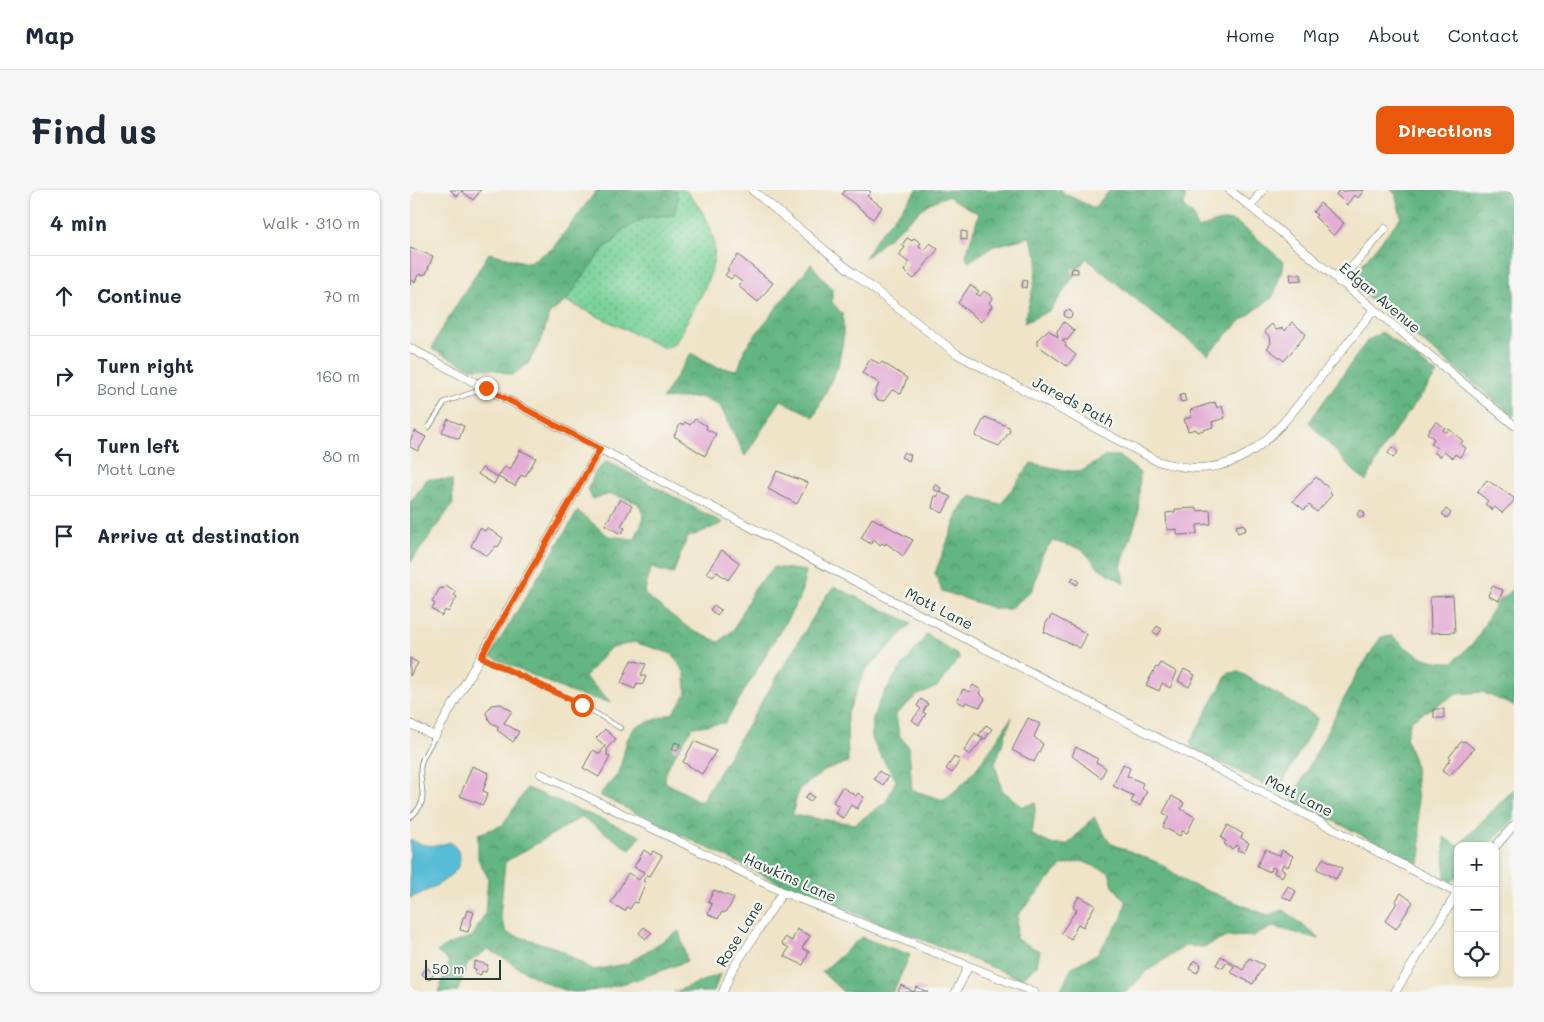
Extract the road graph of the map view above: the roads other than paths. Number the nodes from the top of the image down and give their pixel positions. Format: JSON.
{"nodes":[{"id":1,"x":752,"y":190,"type":"edge"},
{"id":2,"x":1230,"y":190,"type":"edge"},
{"id":3,"x":1263,"y":190,"type":"edge"},
{"id":4,"x":1250,"y":207,"type":"junction"},
{"id":5,"x":1385,"y":229,"type":"dead end"},
{"id":6,"x":1339,"y":282,"type":"junction"},
{"id":7,"x":1373,"y":311,"type":"junction"},
{"id":8,"x":410,"y":348,"type":"edge"},
{"id":9,"x":486,"y":388,"type":"junction"},
{"id":10,"x":1514,"y":425,"type":"edge"},
{"id":11,"x":429,"y":427,"type":"dead end"},
{"id":12,"x":600,"y":449,"type":"junction"},
{"id":13,"x":481,"y":657,"type":"junction"},
{"id":14,"x":410,"y":724,"type":"edge"},
{"id":15,"x":620,"y":728,"type":"dead end"},
{"id":16,"x":435,"y":736,"type":"junction"},
{"id":17,"x":542,"y":774,"type":"dead end"},
{"id":18,"x":410,"y":817,"type":"edge"},
{"id":19,"x":1514,"y":825,"type":"edge"},
{"id":20,"x":1499,"y":842,"type":"edge"},
{"id":21,"x":1454,"y":891,"type":"edge"},
{"id":22,"x":783,"y":892,"type":"junction"},
{"id":23,"x":1454,"y":898,"type":"edge"},
{"id":24,"x":968,"y":966,"type":"junction"},
{"id":25,"x":723,"y":992,"type":"edge"},
{"id":26,"x":956,"y":992,"type":"edge"},
{"id":27,"x":1034,"y":992,"type":"edge"},
{"id":28,"x":1395,"y":992,"type":"edge"}],
"edges":[{"from":1,"to":7,"type":"street","name":"Jareds Path"},
{"from":2,"to":4,"type":"street","name":"Edgar Avenue"},
{"from":3,"to":4,"type":"street"},
{"from":4,"to":6,"type":"street","name":"Edgar Avenue"},
{"from":5,"to":6,"type":"street"},
{"from":6,"to":7,"type":"street","name":"Edgar Avenue"},
{"from":7,"to":10,"type":"street","name":"Edgar Avenue"},
{"from":8,"to":9,"type":"street","name":"Mott Lane"},
{"from":9,"to":11,"type":"lane"},
{"from":9,"to":12,"type":"street","name":"Mott Lane"},
{"from":12,"to":13,"type":"street"},
{"from":12,"to":21,"type":"street","name":"Mott Lane"},
{"from":13,"to":15,"type":"lane"},
{"from":13,"to":16,"type":"street"},
{"from":14,"to":16,"type":"street"},
{"from":16,"to":18,"type":"lane"},
{"from":17,"to":22,"type":"street","name":"Hawkins Lane"},
{"from":19,"to":20,"type":"street"},
{"from":22,"to":24,"type":"street","name":"Hawkins Lane"},
{"from":22,"to":25,"type":"street","name":"Rose Lane"},
{"from":23,"to":28,"type":"street"},
{"from":24,"to":26,"type":"street"},
{"from":24,"to":27,"type":"street","name":"Hawkins Lane"}]}
